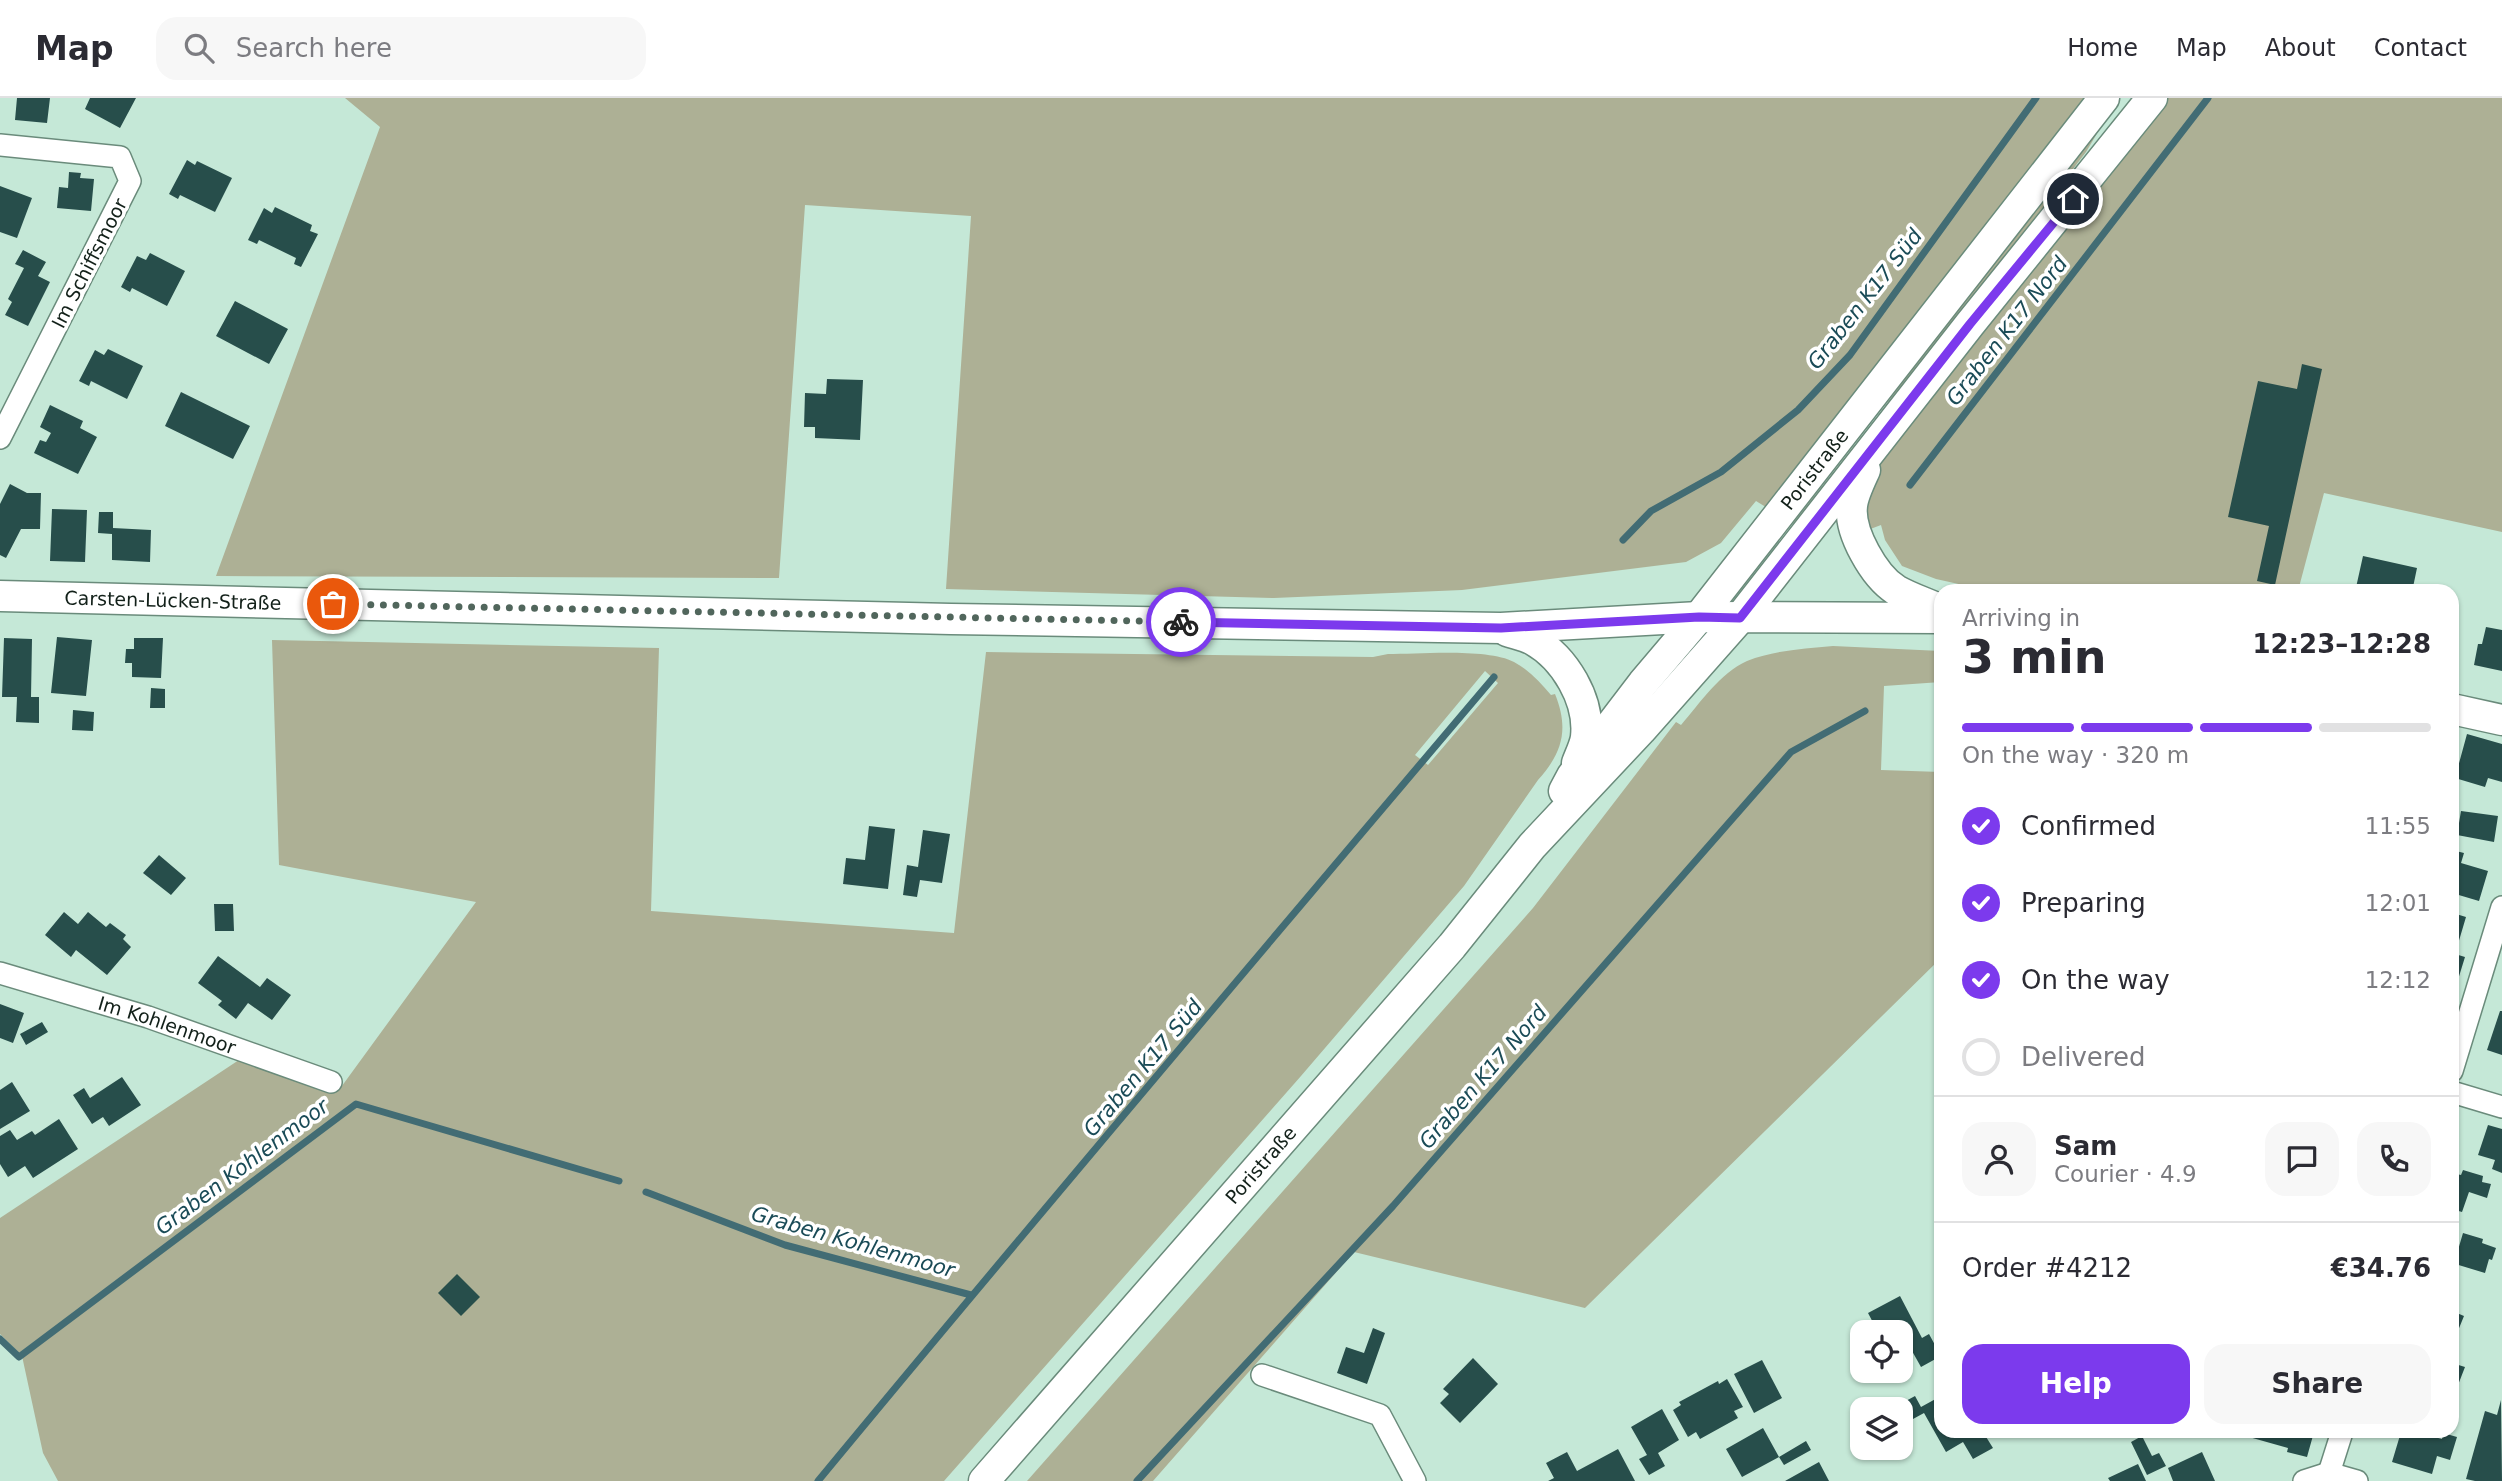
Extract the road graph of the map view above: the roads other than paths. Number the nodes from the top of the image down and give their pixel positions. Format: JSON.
{"nodes":[{"id":1,"x":2104,"y":98,"type":"edge"},
{"id":2,"x":2125,"y":98,"type":"edge"},
{"id":3,"x":2152,"y":98,"type":"edge"},
{"id":4,"x":0,"y":145,"type":"edge"},
{"id":5,"x":2090,"y":178,"type":"junction"},
{"id":6,"x":0,"y":438,"type":"edge"},
{"id":7,"x":1872,"y":450,"type":"junction"},
{"id":8,"x":0,"y":596,"type":"edge"},
{"id":9,"x":1934,"y":607,"type":"edge"},
{"id":10,"x":1699,"y":617,"type":"junction"},
{"id":11,"x":1740,"y":618,"type":"junction"},
{"id":12,"x":1934,"y":618,"type":"edge"},
{"id":13,"x":1501,"y":628,"type":"junction"},
{"id":14,"x":2459,"y":711,"type":"edge"},
{"id":15,"x":2502,"y":720,"type":"edge"},
{"id":16,"x":1572,"y":776,"type":"junction"},
{"id":17,"x":1532,"y":846,"type":"junction"},
{"id":18,"x":2502,"y":907,"type":"edge"},
{"id":19,"x":0,"y":974,"type":"edge"},
{"id":20,"x":2459,"y":1048,"type":"edge"},
{"id":21,"x":331,"y":1082,"type":"dead end"},
{"id":22,"x":2459,"y":1094,"type":"edge"},
{"id":23,"x":2502,"y":1107,"type":"edge"},
{"id":24,"x":1262,"y":1375,"type":"dead end"},
{"id":25,"x":2340,"y":1438,"type":"edge"},
{"id":26,"x":2326,"y":1477,"type":"edge"},
{"id":27,"x":984,"y":1481,"type":"edge"},
{"id":28,"x":1415,"y":1481,"type":"edge"},
{"id":29,"x":2304,"y":1481,"type":"edge"},
{"id":30,"x":2357,"y":1481,"type":"edge"}],
"edges":[{"from":1,"to":10,"type":"main road","name":"Poristraße"},
{"from":2,"to":5,"type":"main road","name":"Poristraße"},
{"from":3,"to":5,"type":"main road","name":"Poristraße"},
{"from":4,"to":6,"type":"street","name":"Im Schiffsmoor"},
{"from":5,"to":7,"type":"main road","name":"Poristraße"},
{"from":7,"to":9,"type":"main road"},
{"from":7,"to":11,"type":"main road","name":"Poristraße"},
{"from":8,"to":13,"type":"main road","name":"Carsten-Lücken-Straße"},
{"from":10,"to":11,"type":"main road","name":"Carsten-Lücken-Straße"},
{"from":10,"to":13,"type":"main road","name":"Carsten-Lücken-Straße"},
{"from":10,"to":16,"type":"main road","name":"Poristraße"},
{"from":11,"to":12,"type":"main road","name":"Carsten-Lücken-Straße"},
{"from":11,"to":17,"type":"main road","name":"Poristraße"},
{"from":13,"to":16,"type":"main road"},
{"from":14,"to":15,"type":"main road"},
{"from":16,"to":17,"type":"main road","name":"Poristraße"},
{"from":17,"to":27,"type":"main road","name":"Poristraße"},
{"from":18,"to":20,"type":"street"},
{"from":19,"to":21,"type":"street","name":"Im Kohlenmoor"},
{"from":22,"to":23,"type":"street"},
{"from":24,"to":28,"type":"street"},
{"from":25,"to":26,"type":"street"},
{"from":26,"to":29,"type":"street"},
{"from":26,"to":30,"type":"street"}]}
